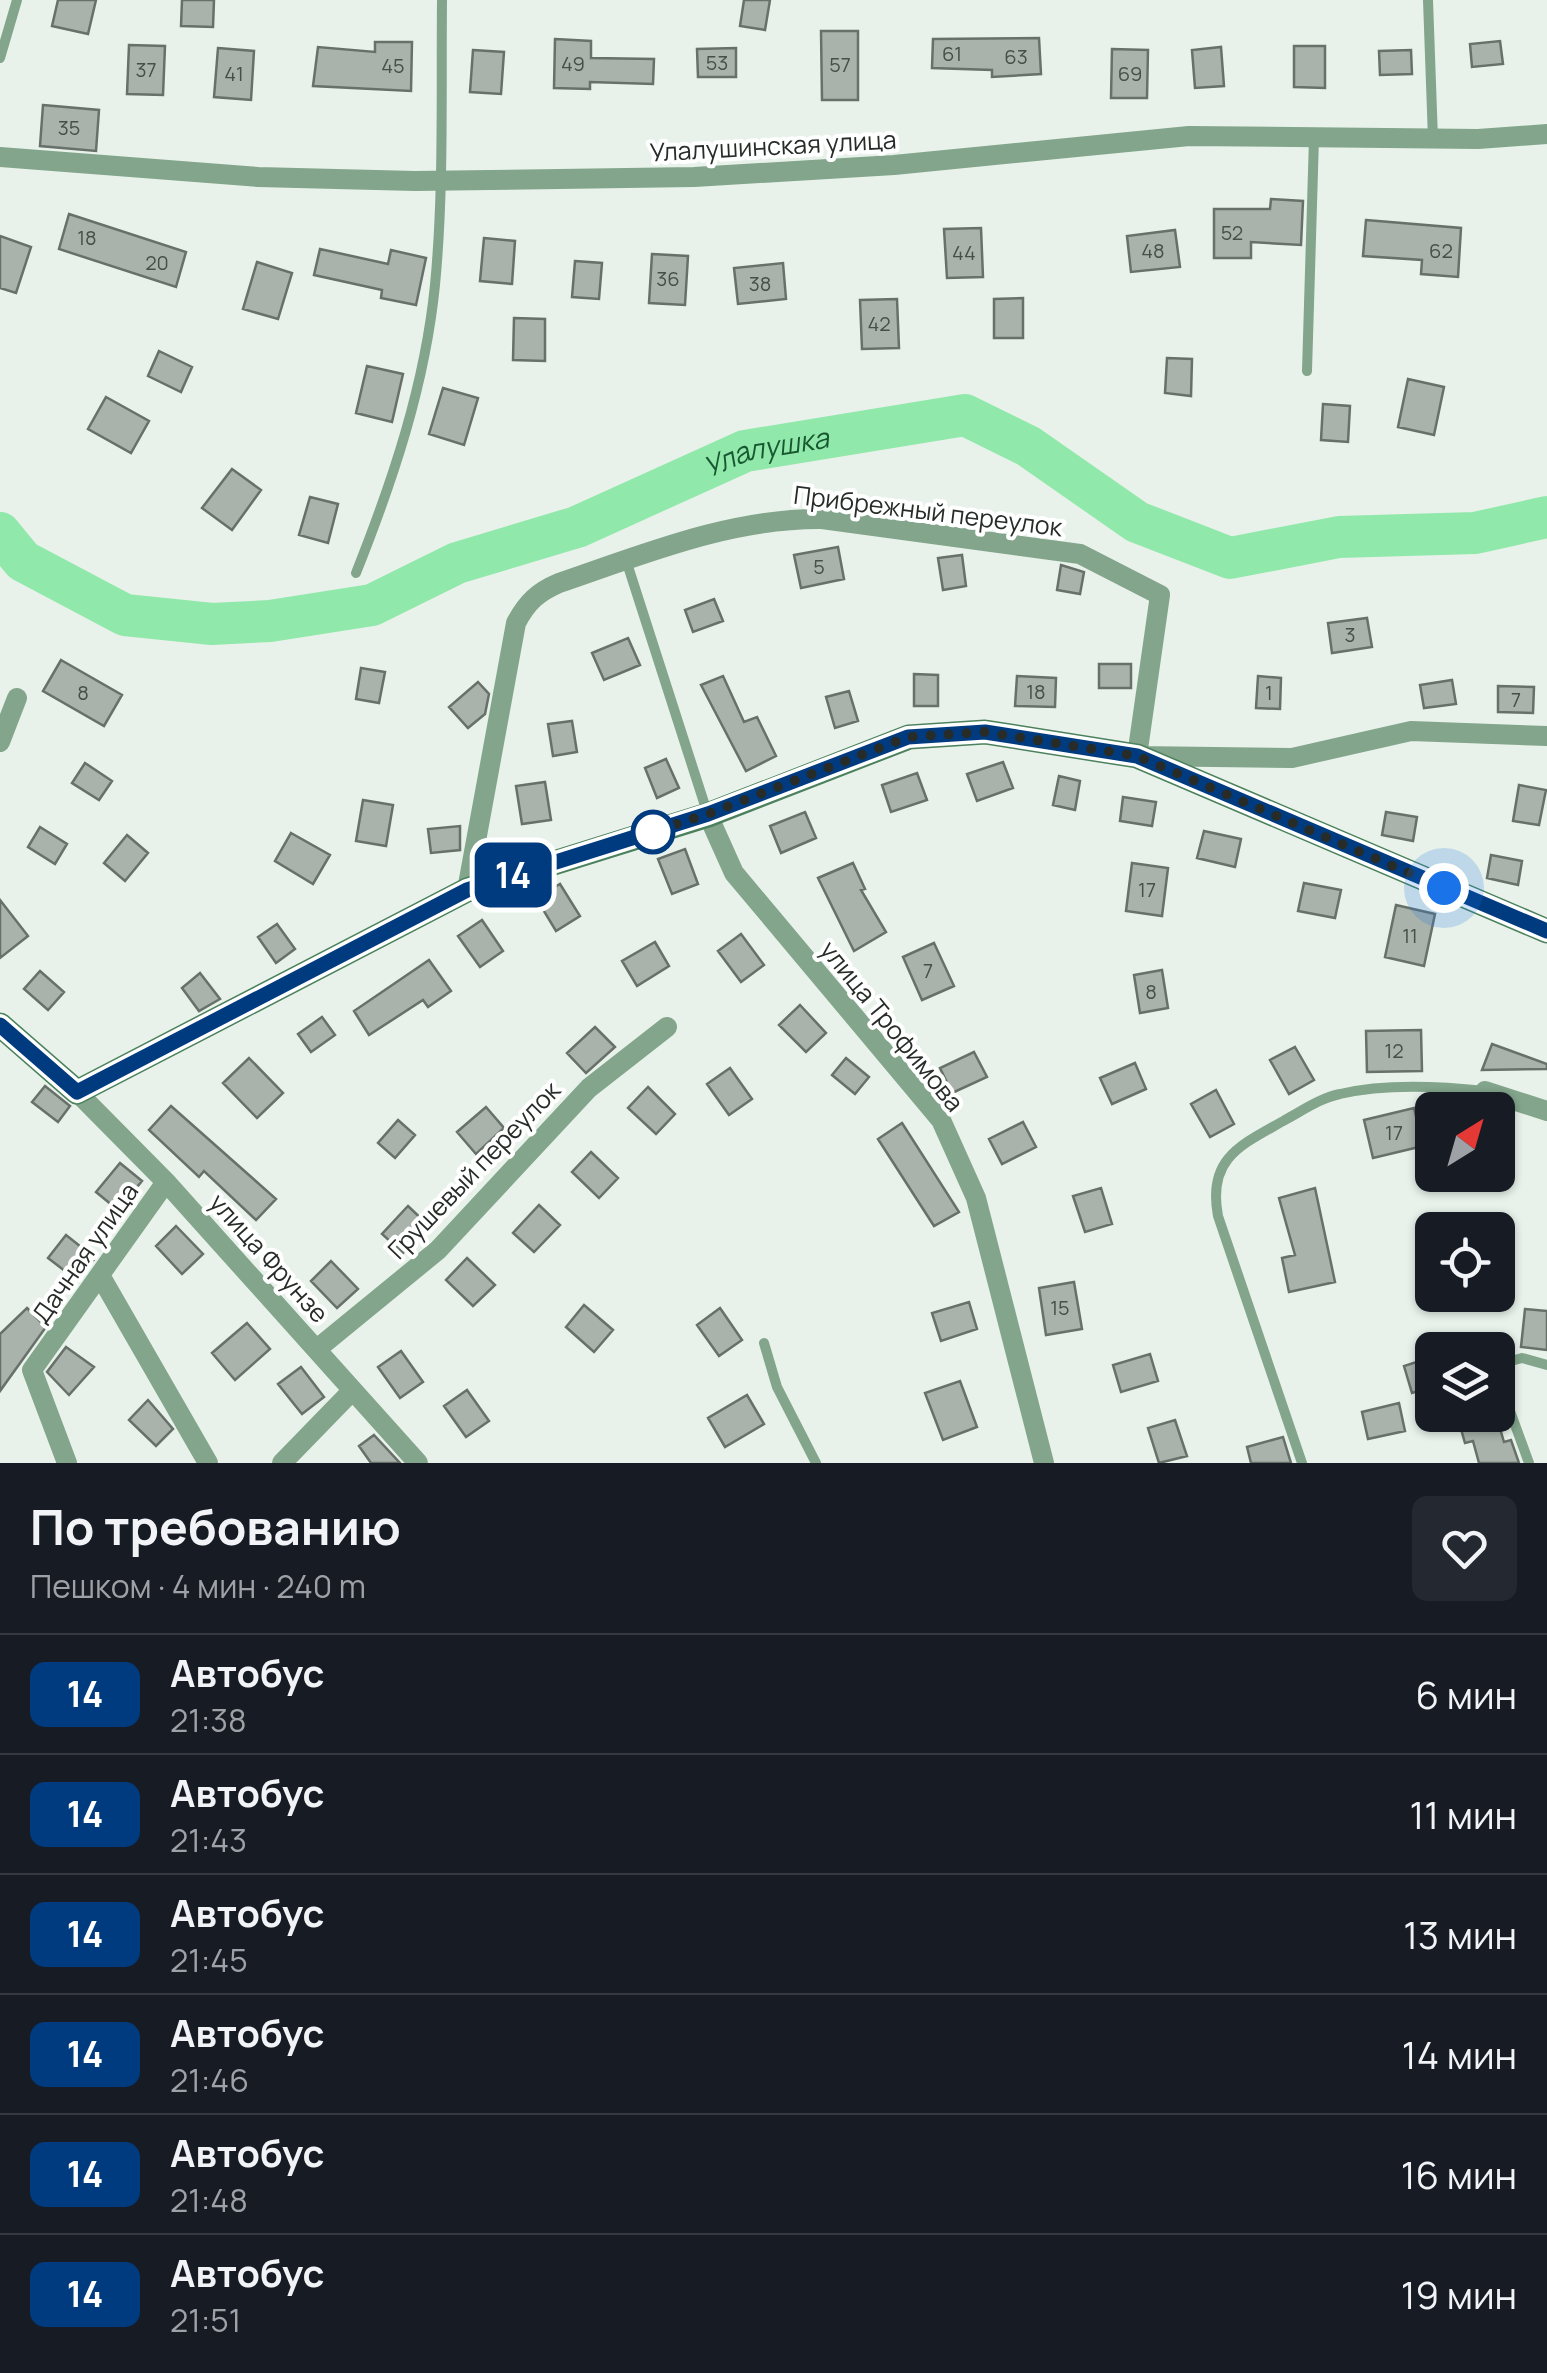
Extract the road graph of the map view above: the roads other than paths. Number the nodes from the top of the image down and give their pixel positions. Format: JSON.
{"nodes":[{"id":1,"x":17,"y":0,"type":"edge"},
{"id":2,"x":442,"y":0,"type":"edge"},
{"id":3,"x":1428,"y":0,"type":"edge"},
{"id":4,"x":0,"y":58,"type":"edge"},
{"id":5,"x":1547,"y":134,"type":"edge"},
{"id":6,"x":1314,"y":137,"type":"junction"},
{"id":7,"x":1433,"y":138,"type":"junction"},
{"id":8,"x":0,"y":157,"type":"edge"},
{"id":9,"x":440,"y":181,"type":"junction"},
{"id":10,"x":1308,"y":371,"type":"dead end"},
{"id":11,"x":626,"y":560,"type":"junction"},
{"id":12,"x":356,"y":573,"type":"dead end"},
{"id":13,"x":18,"y":698,"type":"dead end"},
{"id":14,"x":1547,"y":736,"type":"edge"},
{"id":15,"x":0,"y":742,"type":"edge"},
{"id":16,"x":1137,"y":756,"type":"junction"},
{"id":17,"x":708,"y":814,"type":"junction"},
{"id":18,"x":467,"y":890,"type":"junction"},
{"id":19,"x":1547,"y":932,"type":"edge"},
{"id":20,"x":0,"y":1025,"type":"edge"},
{"id":21,"x":667,"y":1027,"type":"dead end"},
{"id":22,"x":77,"y":1092,"type":"junction"},
{"id":23,"x":1485,"y":1092,"type":"edge"},
{"id":24,"x":1515,"y":1101,"type":"edge"},
{"id":25,"x":1547,"y":1110,"type":"edge"},
{"id":26,"x":166,"y":1182,"type":"junction"},
{"id":27,"x":102,"y":1276,"type":"junction"},
{"id":28,"x":764,"y":1344,"type":"dead end"},
{"id":29,"x":317,"y":1348,"type":"junction"},
{"id":30,"x":1547,"y":1366,"type":"edge"},
{"id":31,"x":351,"y":1392,"type":"junction"},
{"id":32,"x":67,"y":1463,"type":"edge"},
{"id":33,"x":208,"y":1463,"type":"edge"},
{"id":34,"x":282,"y":1463,"type":"edge"},
{"id":35,"x":418,"y":1463,"type":"edge"},
{"id":36,"x":816,"y":1463,"type":"edge"},
{"id":37,"x":1044,"y":1463,"type":"edge"},
{"id":38,"x":1302,"y":1463,"type":"edge"},
{"id":39,"x":1529,"y":1463,"type":"edge"}],
"edges":[{"from":1,"to":4,"type":"lane"},
{"from":2,"to":9,"type":"lane"},
{"from":3,"to":7,"type":"lane"},
{"from":5,"to":7,"type":"street","name":"Улалушинская улица"},
{"from":6,"to":7,"type":"street","name":"Улалушинская улица"},
{"from":6,"to":9,"type":"street","name":"Улалушинская улица"},
{"from":6,"to":10,"type":"lane"},
{"from":8,"to":9,"type":"street","name":"Улалушинская улица"},
{"from":9,"to":12,"type":"lane"},
{"from":11,"to":16,"type":"street","name":"Прибрежный переулок"},
{"from":11,"to":17,"type":"lane"},
{"from":11,"to":18,"type":"street","name":"Прибрежный переулок"},
{"from":13,"to":15,"type":"street"},
{"from":14,"to":16,"type":"street"},
{"from":16,"to":17,"type":"street"},
{"from":16,"to":19,"type":"street"},
{"from":17,"to":18,"type":"street"},
{"from":17,"to":37,"type":"street","name":"улица Трофимова"},
{"from":18,"to":22,"type":"street"},
{"from":20,"to":22,"type":"street"},
{"from":21,"to":29,"type":"street","name":"Грушевый переулок"},
{"from":22,"to":26,"type":"street","name":"улица Фрунзе"},
{"from":23,"to":38,"type":"lane"},
{"from":24,"to":25,"type":"street"},
{"from":26,"to":27,"type":"street","name":"Дачная улица"},
{"from":26,"to":29,"type":"street","name":"улица Фрунзе"},
{"from":27,"to":32,"type":"street","name":"Дачная улица"},
{"from":27,"to":33,"type":"street"},
{"from":28,"to":36,"type":"lane"},
{"from":29,"to":31,"type":"street","name":"улица Фрунзе"},
{"from":30,"to":39,"type":"lane"},
{"from":31,"to":34,"type":"street"},
{"from":31,"to":35,"type":"street","name":"улица Фрунзе"}]}
